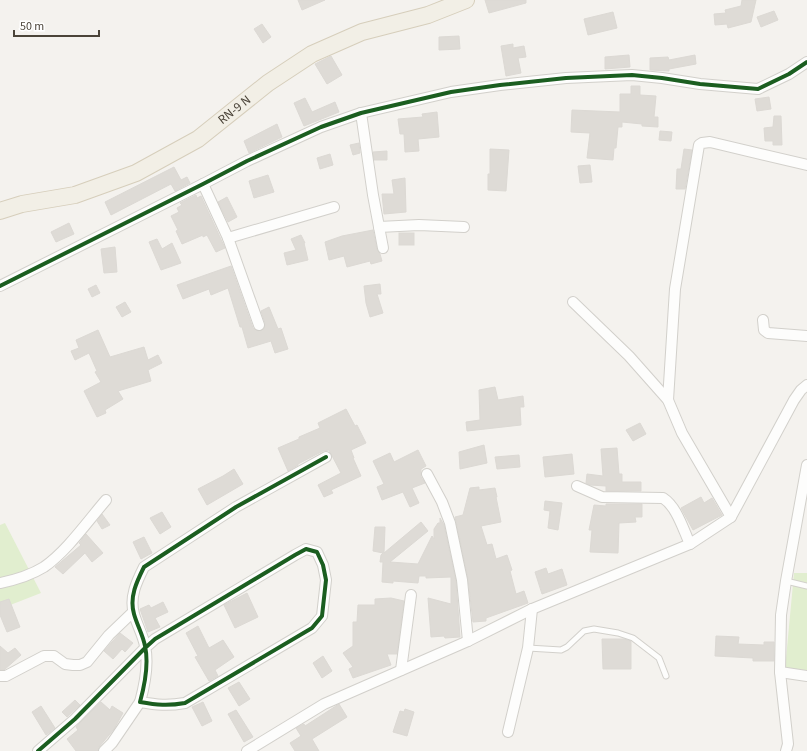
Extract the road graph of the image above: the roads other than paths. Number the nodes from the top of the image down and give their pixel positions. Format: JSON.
{"nodes":[{"id":1,"x":466,"y":0,"type":"edge"},
{"id":2,"x":807,"y":62,"type":"edge"},
{"id":3,"x":361,"y":113,"type":"junction"},
{"id":4,"x":807,"y":165,"type":"edge"},
{"id":5,"x":203,"y":184,"type":"junction"},
{"id":6,"x":334,"y":207,"type":"dead end"},
{"id":7,"x":0,"y":211,"type":"edge"},
{"id":8,"x":379,"y":227,"type":"junction"},
{"id":9,"x":464,"y":227,"type":"dead end"},
{"id":10,"x":228,"y":238,"type":"junction"},
{"id":11,"x":383,"y":248,"type":"dead end"},
{"id":12,"x":0,"y":286,"type":"edge"},
{"id":13,"x":573,"y":302,"type":"dead end"},
{"id":14,"x":763,"y":320,"type":"dead end"},
{"id":15,"x":259,"y":325,"type":"dead end"},
{"id":16,"x":807,"y":336,"type":"edge"},
{"id":17,"x":807,"y":385,"type":"edge"},
{"id":18,"x":668,"y":400,"type":"junction"},
{"id":19,"x":326,"y":457,"type":"dead end"},
{"id":20,"x":807,"y":465,"type":"edge"},
{"id":21,"x":427,"y":474,"type":"dead end"},
{"id":22,"x":578,"y":486,"type":"dead end"},
{"id":23,"x":106,"y":500,"type":"dead end"},
{"id":24,"x":731,"y":517,"type":"junction"},
{"id":25,"x":690,"y":544,"type":"junction"},
{"id":26,"x":786,"y":581,"type":"junction"},
{"id":27,"x":0,"y":583,"type":"edge"},
{"id":28,"x":807,"y":586,"type":"edge"},
{"id":29,"x":411,"y":595,"type":"dead end"},
{"id":30,"x":532,"y":609,"type":"junction"},
{"id":31,"x":133,"y":612,"type":"junction"},
{"id":32,"x":468,"y":641,"type":"junction"},
{"id":33,"x":145,"y":648,"type":"junction"},
{"id":34,"x":528,"y":648,"type":"junction"},
{"id":35,"x":401,"y":670,"type":"junction"},
{"id":36,"x":780,"y":672,"type":"junction"},
{"id":37,"x":0,"y":676,"type":"edge"},
{"id":38,"x":666,"y":676,"type":"dead end"},
{"id":39,"x":807,"y":676,"type":"edge"},
{"id":40,"x":140,"y":702,"type":"junction"},
{"id":41,"x":508,"y":732,"type":"dead end"},
{"id":42,"x":38,"y":751,"type":"edge"},
{"id":43,"x":104,"y":751,"type":"edge"},
{"id":44,"x":247,"y":751,"type":"edge"},
{"id":45,"x":786,"y":751,"type":"edge"}],
"edges":[{"from":1,"to":7,"type":"main road","name":"RN-9 N"},
{"from":2,"to":3,"type":"street"},
{"from":3,"to":5,"type":"street"},
{"from":3,"to":8,"type":"street"},
{"from":4,"to":18,"type":"street"},
{"from":5,"to":10,"type":"street"},
{"from":5,"to":12,"type":"street"},
{"from":6,"to":10,"type":"street"},
{"from":8,"to":9,"type":"street"},
{"from":8,"to":11,"type":"street"},
{"from":10,"to":15,"type":"street"},
{"from":13,"to":18,"type":"street"},
{"from":14,"to":16,"type":"street"},
{"from":17,"to":24,"type":"street"},
{"from":18,"to":24,"type":"street"},
{"from":19,"to":31,"type":"street"},
{"from":20,"to":26,"type":"street"},
{"from":21,"to":32,"type":"street"},
{"from":22,"to":25,"type":"street"},
{"from":23,"to":27,"type":"street"},
{"from":24,"to":25,"type":"street"},
{"from":25,"to":30,"type":"street"},
{"from":26,"to":28,"type":"lane"},
{"from":26,"to":36,"type":"street"},
{"from":29,"to":35,"type":"street"},
{"from":30,"to":32,"type":"street"},
{"from":30,"to":34,"type":"street"},
{"from":31,"to":33,"type":"street"},
{"from":31,"to":37,"type":"street"},
{"from":32,"to":35,"type":"street"},
{"from":33,"to":40,"type":"street"},
{"from":33,"to":40,"type":"street"},
{"from":33,"to":42,"type":"street"},
{"from":34,"to":38,"type":"lane"},
{"from":34,"to":41,"type":"street"},
{"from":35,"to":44,"type":"street"},
{"from":36,"to":39,"type":"street"},
{"from":36,"to":45,"type":"street"},
{"from":40,"to":43,"type":"street"}]}
